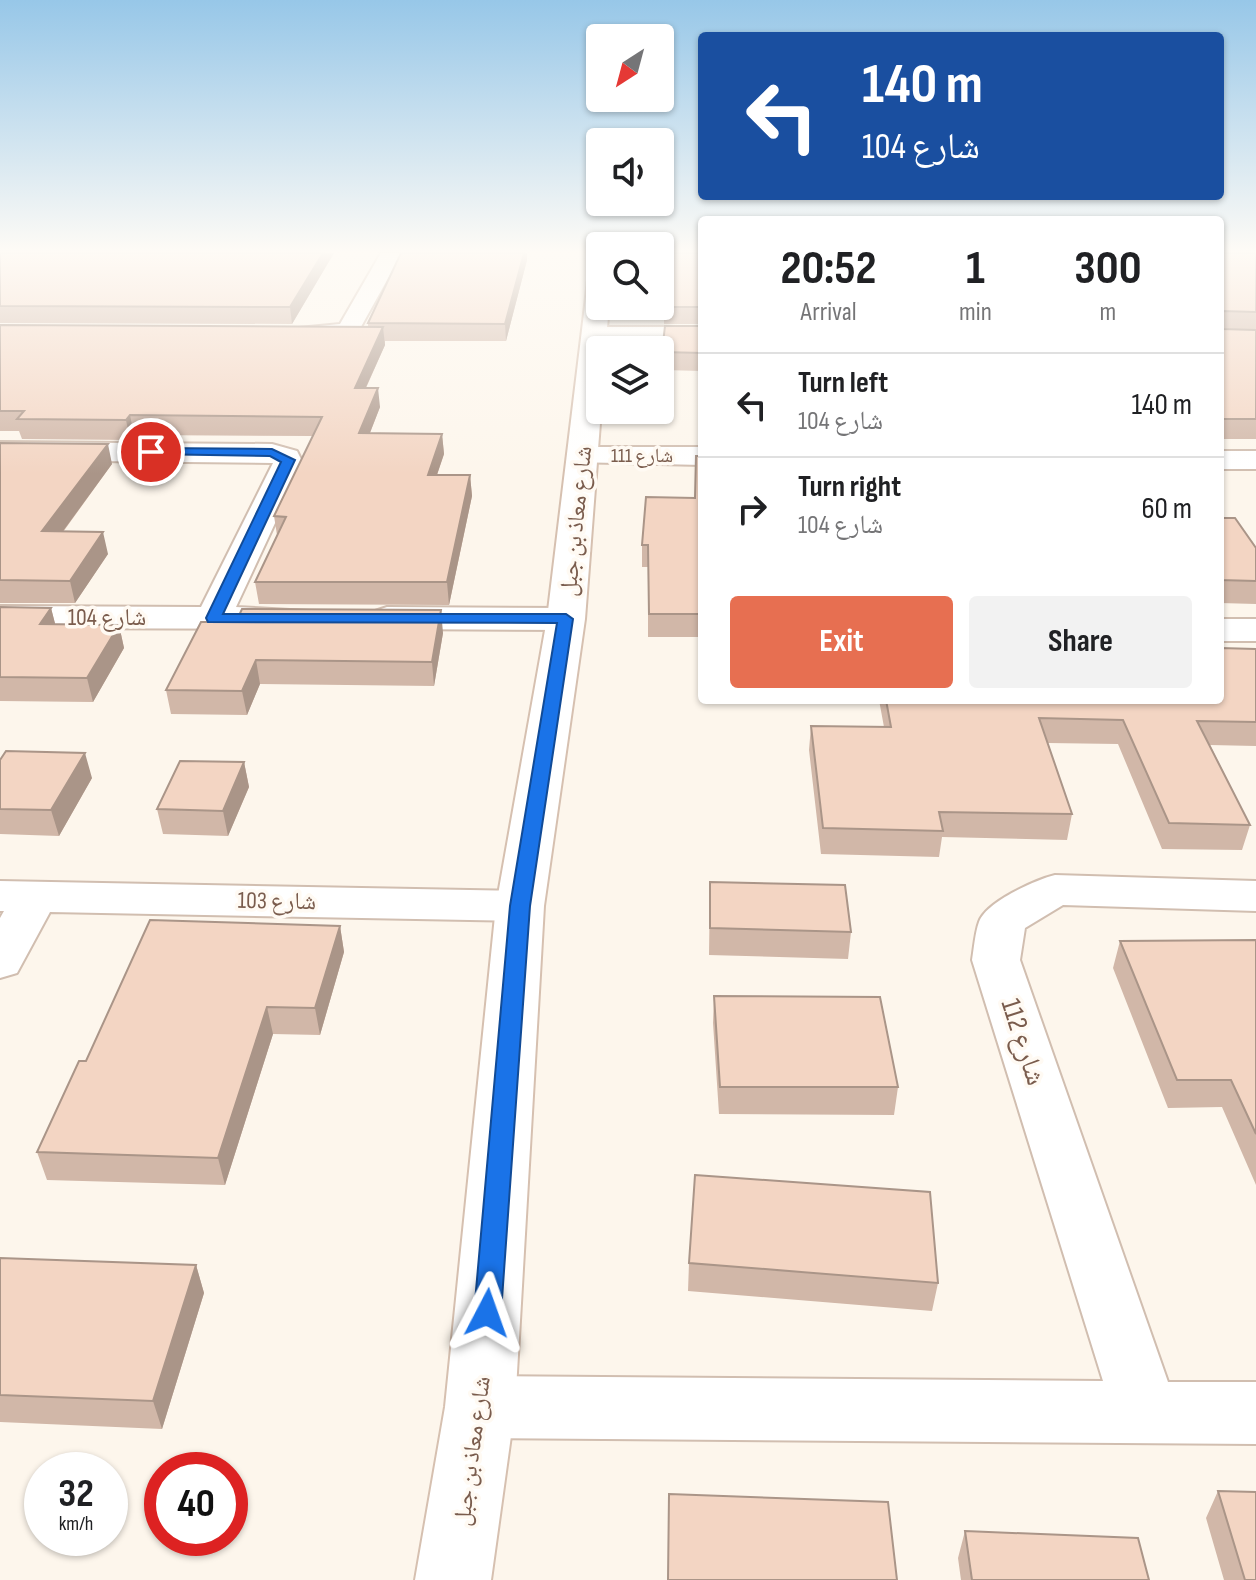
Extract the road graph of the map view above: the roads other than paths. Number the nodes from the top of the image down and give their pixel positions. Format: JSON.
{"nodes":[{"id":1,"x":350,"y":327,"type":"edge"},
{"id":2,"x":595,"y":327,"type":"edge"},
{"id":3,"x":280,"y":334,"type":"edge"},
{"id":4,"x":594,"y":334,"type":"junction"},
{"id":5,"x":698,"y":334,"type":"edge"},
{"id":6,"x":0,"y":451,"type":"edge"},
{"id":7,"x":583,"y":456,"type":"junction"},
{"id":8,"x":698,"y":456,"type":"edge"},
{"id":9,"x":1224,"y":460,"type":"edge"},
{"id":10,"x":1256,"y":460,"type":"edge"},
{"id":11,"x":0,"y":617,"type":"edge"},
{"id":12,"x":213,"y":618,"type":"junction"},
{"id":13,"x":566,"y":619,"type":"junction"},
{"id":14,"x":1224,"y":630,"type":"edge"},
{"id":15,"x":1256,"y":630,"type":"edge"},
{"id":16,"x":17,"y":896,"type":"edge"},
{"id":17,"x":1256,"y":896,"type":"edge"},
{"id":18,"x":520,"y":906,"type":"junction"},
{"id":19,"x":0,"y":961,"type":"edge"},
{"id":20,"x":480,"y":1407,"type":"junction"},
{"id":21,"x":1145,"y":1410,"type":"junction"},
{"id":22,"x":1256,"y":1413,"type":"edge"},
{"id":23,"x":453,"y":1580,"type":"edge"}],
"edges":[{"from":1,"to":3,"type":"street"},
{"from":2,"to":4,"type":"street","name":"شارع معاذ بن جبل"},
{"from":4,"to":5,"type":"street"},
{"from":4,"to":7,"type":"street","name":"شارع معاذ بن جبل"},
{"from":6,"to":12,"type":"street"},
{"from":7,"to":8,"type":"street","name":"شارع 111"},
{"from":7,"to":13,"type":"street","name":"شارع معاذ بن جبل"},
{"from":9,"to":10,"type":"street"},
{"from":11,"to":12,"type":"street","name":"شارع 104"},
{"from":12,"to":13,"type":"street","name":"شارع 104"},
{"from":13,"to":18,"type":"street","name":"شارع معاذ بن جبل"},
{"from":14,"to":15,"type":"street"},
{"from":16,"to":18,"type":"street","name":"شارع 103"},
{"from":16,"to":19,"type":"street","name":"شارع 103"},
{"from":17,"to":21,"type":"street","name":"شارع 112"},
{"from":18,"to":20,"type":"street","name":"شارع معاذ بن جبل"},
{"from":20,"to":21,"type":"street"},
{"from":20,"to":23,"type":"street","name":"شارع معاذ بن جبل"},
{"from":21,"to":22,"type":"street"}]}
